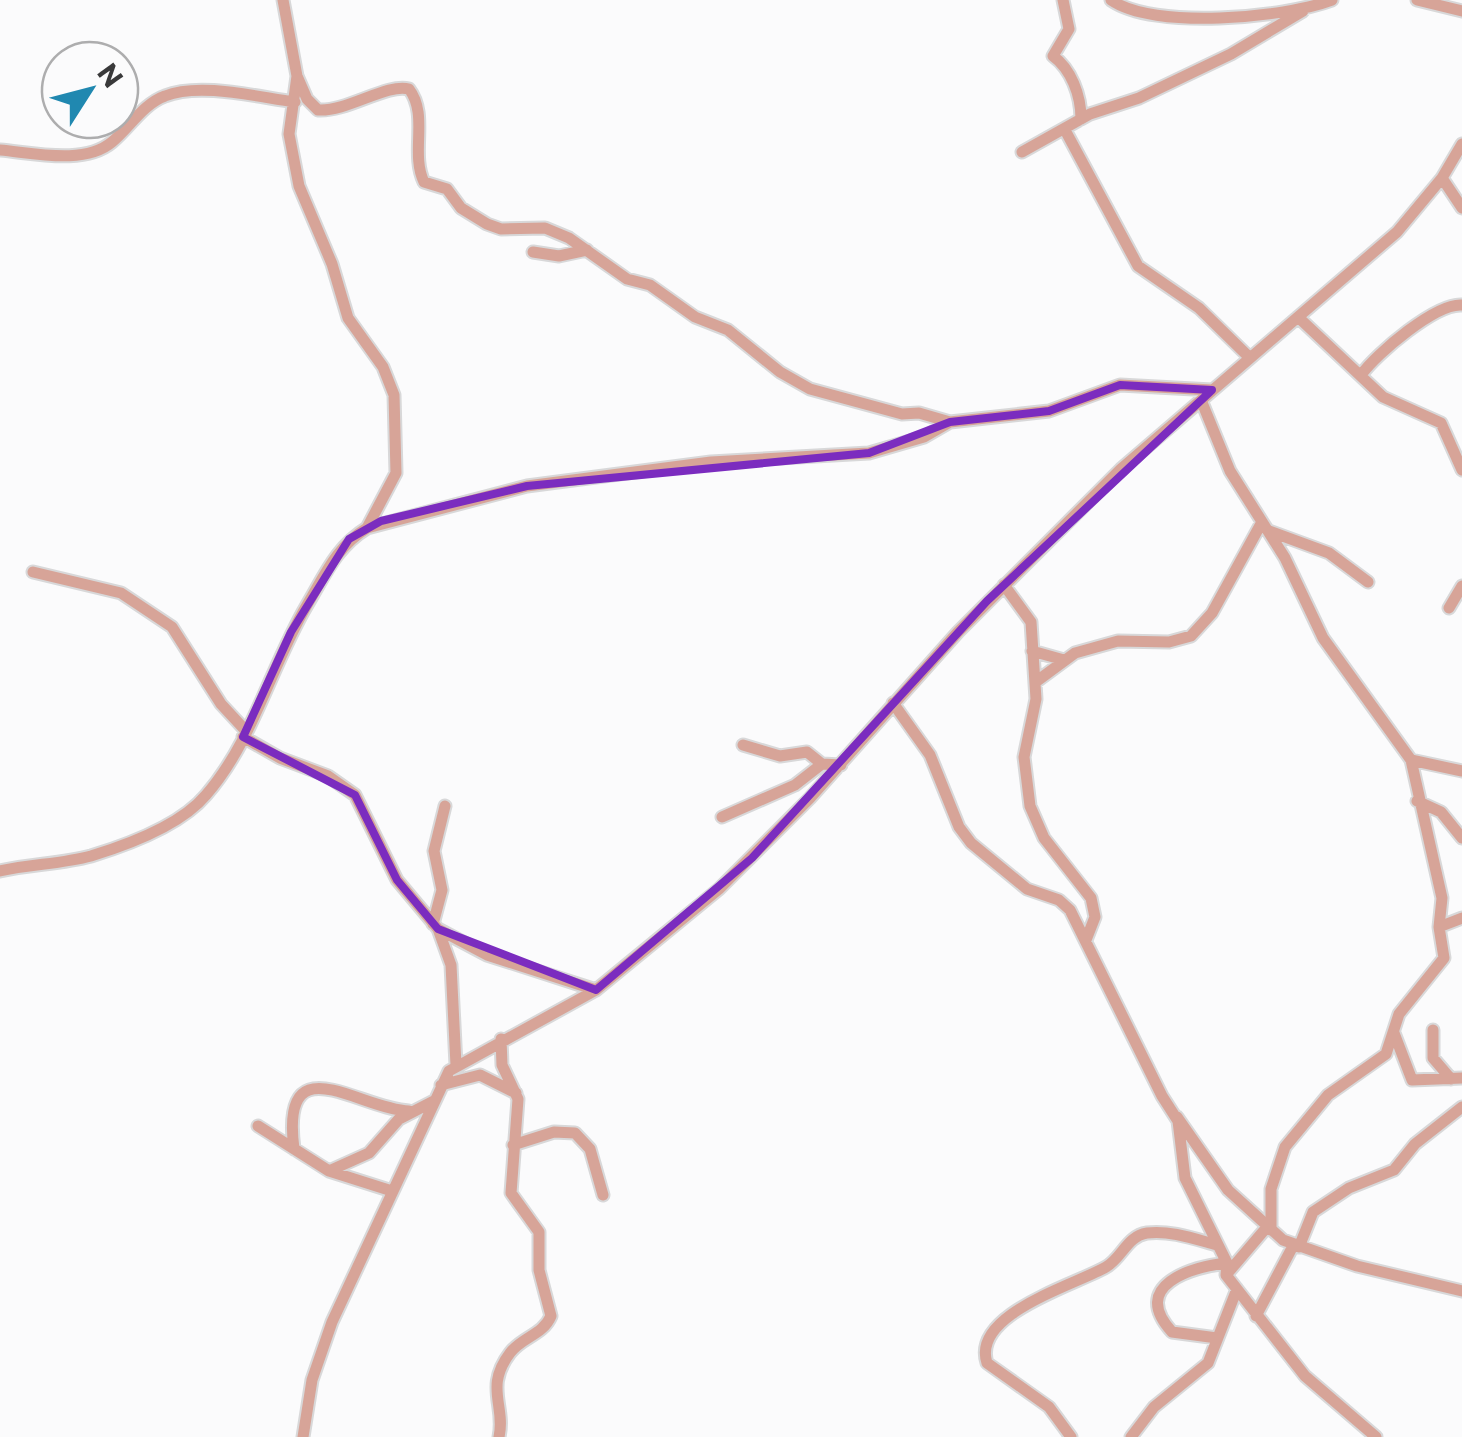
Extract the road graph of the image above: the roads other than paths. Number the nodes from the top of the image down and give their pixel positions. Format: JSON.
{"nodes":[{"id":1,"x":283,"y":0,"type":"edge"},
{"id":2,"x":1063,"y":0,"type":"edge"},
{"id":3,"x":1111,"y":0,"type":"edge"},
{"id":4,"x":1332,"y":0,"type":"edge"},
{"id":5,"x":1417,"y":0,"type":"edge"},
{"id":6,"x":1302,"y":11,"type":"junction"},
{"id":7,"x":1462,"y":11,"type":"edge"},
{"id":8,"x":297,"y":76,"type":"junction"},
{"id":9,"x":294,"y":102,"type":"junction"},
{"id":10,"x":1081,"y":119,"type":"junction"},
{"id":11,"x":1066,"y":130,"type":"junction"},
{"id":12,"x":1462,"y":144,"type":"edge"},
{"id":13,"x":0,"y":150,"type":"edge"},
{"id":14,"x":1022,"y":152,"type":"dead end"},
{"id":15,"x":1442,"y":178,"type":"junction"},
{"id":16,"x":1462,"y":208,"type":"edge"},
{"id":17,"x":588,"y":250,"type":"junction"},
{"id":18,"x":533,"y":252,"type":"dead end"},
{"id":19,"x":1462,"y":305,"type":"edge"},
{"id":20,"x":1298,"y":317,"type":"junction"},
{"id":21,"x":1250,"y":358,"type":"junction"},
{"id":22,"x":1360,"y":375,"type":"junction"},
{"id":23,"x":1212,"y":390,"type":"junction"},
{"id":24,"x":1201,"y":400,"type":"junction"},
{"id":25,"x":950,"y":422,"type":"junction"},
{"id":26,"x":1457,"y":440,"type":"edge"},
{"id":27,"x":1462,"y":470,"type":"edge"},
{"id":28,"x":1266,"y":527,"type":"junction"},
{"id":29,"x":367,"y":528,"type":"junction"},
{"id":30,"x":33,"y":572,"type":"dead end"},
{"id":31,"x":1368,"y":582,"type":"dead end"},
{"id":32,"x":1004,"y":585,"type":"junction"},
{"id":33,"x":1462,"y":586,"type":"edge"},
{"id":34,"x":1449,"y":608,"type":"dead end"},
{"id":35,"x":1032,"y":651,"type":"junction"},
{"id":36,"x":1064,"y":660,"type":"junction"},
{"id":37,"x":1037,"y":682,"type":"junction"},
{"id":38,"x":893,"y":703,"type":"junction"},
{"id":39,"x":244,"y":734,"type":"junction"},
{"id":40,"x":743,"y":746,"type":"dead end"},
{"id":41,"x":1411,"y":760,"type":"junction"},
{"id":42,"x":822,"y":764,"type":"junction"},
{"id":43,"x":840,"y":764,"type":"junction"},
{"id":44,"x":1462,"y":771,"type":"edge"},
{"id":45,"x":1417,"y":800,"type":"junction"},
{"id":46,"x":445,"y":806,"type":"dead end"},
{"id":47,"x":722,"y":818,"type":"dead end"},
{"id":48,"x":1462,"y":838,"type":"edge"},
{"id":49,"x":0,"y":870,"type":"edge"},
{"id":50,"x":1462,"y":918,"type":"edge"},
{"id":51,"x":435,"y":926,"type":"junction"},
{"id":52,"x":1439,"y":928,"type":"junction"},
{"id":53,"x":1086,"y":940,"type":"junction"},
{"id":54,"x":596,"y":990,"type":"junction"},
{"id":55,"x":1393,"y":1029,"type":"junction"},
{"id":56,"x":1434,"y":1030,"type":"dead end"},
{"id":57,"x":500,"y":1039,"type":"junction"},
{"id":58,"x":456,"y":1065,"type":"junction"},
{"id":59,"x":1457,"y":1079,"type":"edge"},
{"id":60,"x":441,"y":1085,"type":"junction"},
{"id":61,"x":516,"y":1093,"type":"junction"},
{"id":62,"x":434,"y":1100,"type":"junction"},
{"id":63,"x":1462,"y":1107,"type":"edge"},
{"id":64,"x":409,"y":1111,"type":"junction"},
{"id":65,"x":1174,"y":1114,"type":"junction"},
{"id":66,"x":258,"y":1126,"type":"dead end"},
{"id":67,"x":514,"y":1145,"type":"junction"},
{"id":68,"x":294,"y":1149,"type":"junction"},
{"id":69,"x":329,"y":1170,"type":"junction"},
{"id":70,"x":392,"y":1191,"type":"junction"},
{"id":71,"x":603,"y":1195,"type":"dead end"},
{"id":72,"x":1269,"y":1229,"type":"junction"},
{"id":73,"x":1217,"y":1244,"type":"junction"},
{"id":74,"x":1296,"y":1246,"type":"junction"},
{"id":75,"x":1226,"y":1269,"type":"junction"},
{"id":76,"x":1236,"y":1289,"type":"junction"},
{"id":77,"x":1462,"y":1291,"type":"edge"},
{"id":78,"x":1256,"y":1316,"type":"junction"},
{"id":79,"x":1217,"y":1338,"type":"junction"},
{"id":80,"x":304,"y":1437,"type":"edge"},
{"id":81,"x":499,"y":1437,"type":"edge"},
{"id":82,"x":1071,"y":1437,"type":"edge"},
{"id":83,"x":1131,"y":1437,"type":"edge"},
{"id":84,"x":1376,"y":1437,"type":"edge"}],
"edges":[{"from":1,"to":8,"type":"street"},
{"from":2,"to":10,"type":"street"},
{"from":3,"to":6,"type":"street"},
{"from":4,"to":6,"type":"street"},
{"from":5,"to":7,"type":"street"},
{"from":6,"to":10,"type":"street"},
{"from":8,"to":9,"type":"street"},
{"from":8,"to":17,"type":"street"},
{"from":9,"to":13,"type":"street"},
{"from":9,"to":29,"type":"street"},
{"from":10,"to":11,"type":"street"},
{"from":11,"to":14,"type":"street"},
{"from":11,"to":21,"type":"street"},
{"from":12,"to":15,"type":"street"},
{"from":15,"to":16,"type":"street"},
{"from":15,"to":20,"type":"street"},
{"from":17,"to":18,"type":"street"},
{"from":17,"to":25,"type":"street"},
{"from":19,"to":22,"type":"street"},
{"from":20,"to":21,"type":"street"},
{"from":20,"to":22,"type":"street"},
{"from":21,"to":23,"type":"street"},
{"from":22,"to":26,"type":"street"},
{"from":23,"to":24,"type":"street"},
{"from":23,"to":25,"type":"street"},
{"from":24,"to":28,"type":"street"},
{"from":24,"to":32,"type":"street"},
{"from":25,"to":29,"type":"street"},
{"from":26,"to":27,"type":"street"},
{"from":28,"to":31,"type":"street"},
{"from":28,"to":36,"type":"street"},
{"from":28,"to":41,"type":"street"},
{"from":29,"to":39,"type":"street"},
{"from":30,"to":39,"type":"street"},
{"from":32,"to":35,"type":"street"},
{"from":32,"to":38,"type":"street"},
{"from":33,"to":34,"type":"street"},
{"from":35,"to":36,"type":"street"},
{"from":35,"to":37,"type":"street"},
{"from":36,"to":37,"type":"street"},
{"from":37,"to":53,"type":"street"},
{"from":38,"to":43,"type":"street"},
{"from":38,"to":53,"type":"street"},
{"from":39,"to":49,"type":"street"},
{"from":39,"to":51,"type":"street"},
{"from":40,"to":42,"type":"street"},
{"from":41,"to":44,"type":"street"},
{"from":41,"to":45,"type":"street"},
{"from":42,"to":43,"type":"street"},
{"from":42,"to":47,"type":"street"},
{"from":43,"to":54,"type":"street"},
{"from":45,"to":48,"type":"street"},
{"from":45,"to":52,"type":"street"},
{"from":46,"to":51,"type":"street"},
{"from":50,"to":52,"type":"street"},
{"from":51,"to":54,"type":"street"},
{"from":51,"to":58,"type":"street"},
{"from":52,"to":55,"type":"street"},
{"from":53,"to":65,"type":"street"},
{"from":54,"to":57,"type":"street"},
{"from":55,"to":59,"type":"street"},
{"from":55,"to":72,"type":"street"},
{"from":56,"to":59,"type":"street"},
{"from":57,"to":58,"type":"street"},
{"from":57,"to":61,"type":"street"},
{"from":58,"to":60,"type":"street"},
{"from":60,"to":61,"type":"street"},
{"from":60,"to":62,"type":"street"},
{"from":61,"to":67,"type":"street"},
{"from":62,"to":64,"type":"street"},
{"from":62,"to":70,"type":"street"},
{"from":63,"to":74,"type":"street"},
{"from":64,"to":68,"type":"street"},
{"from":64,"to":69,"type":"street"},
{"from":65,"to":72,"type":"street"},
{"from":65,"to":73,"type":"street"},
{"from":66,"to":68,"type":"street"},
{"from":67,"to":71,"type":"street"},
{"from":67,"to":81,"type":"street"},
{"from":68,"to":69,"type":"street"},
{"from":69,"to":70,"type":"street"},
{"from":70,"to":80,"type":"street"},
{"from":72,"to":74,"type":"street"},
{"from":72,"to":75,"type":"street"},
{"from":73,"to":75,"type":"street"},
{"from":73,"to":82,"type":"street"},
{"from":74,"to":77,"type":"street"},
{"from":74,"to":78,"type":"street"},
{"from":75,"to":76,"type":"street"},
{"from":75,"to":79,"type":"street"},
{"from":76,"to":78,"type":"street"},
{"from":76,"to":79,"type":"street"},
{"from":78,"to":84,"type":"street"},
{"from":79,"to":83,"type":"street"}]}
